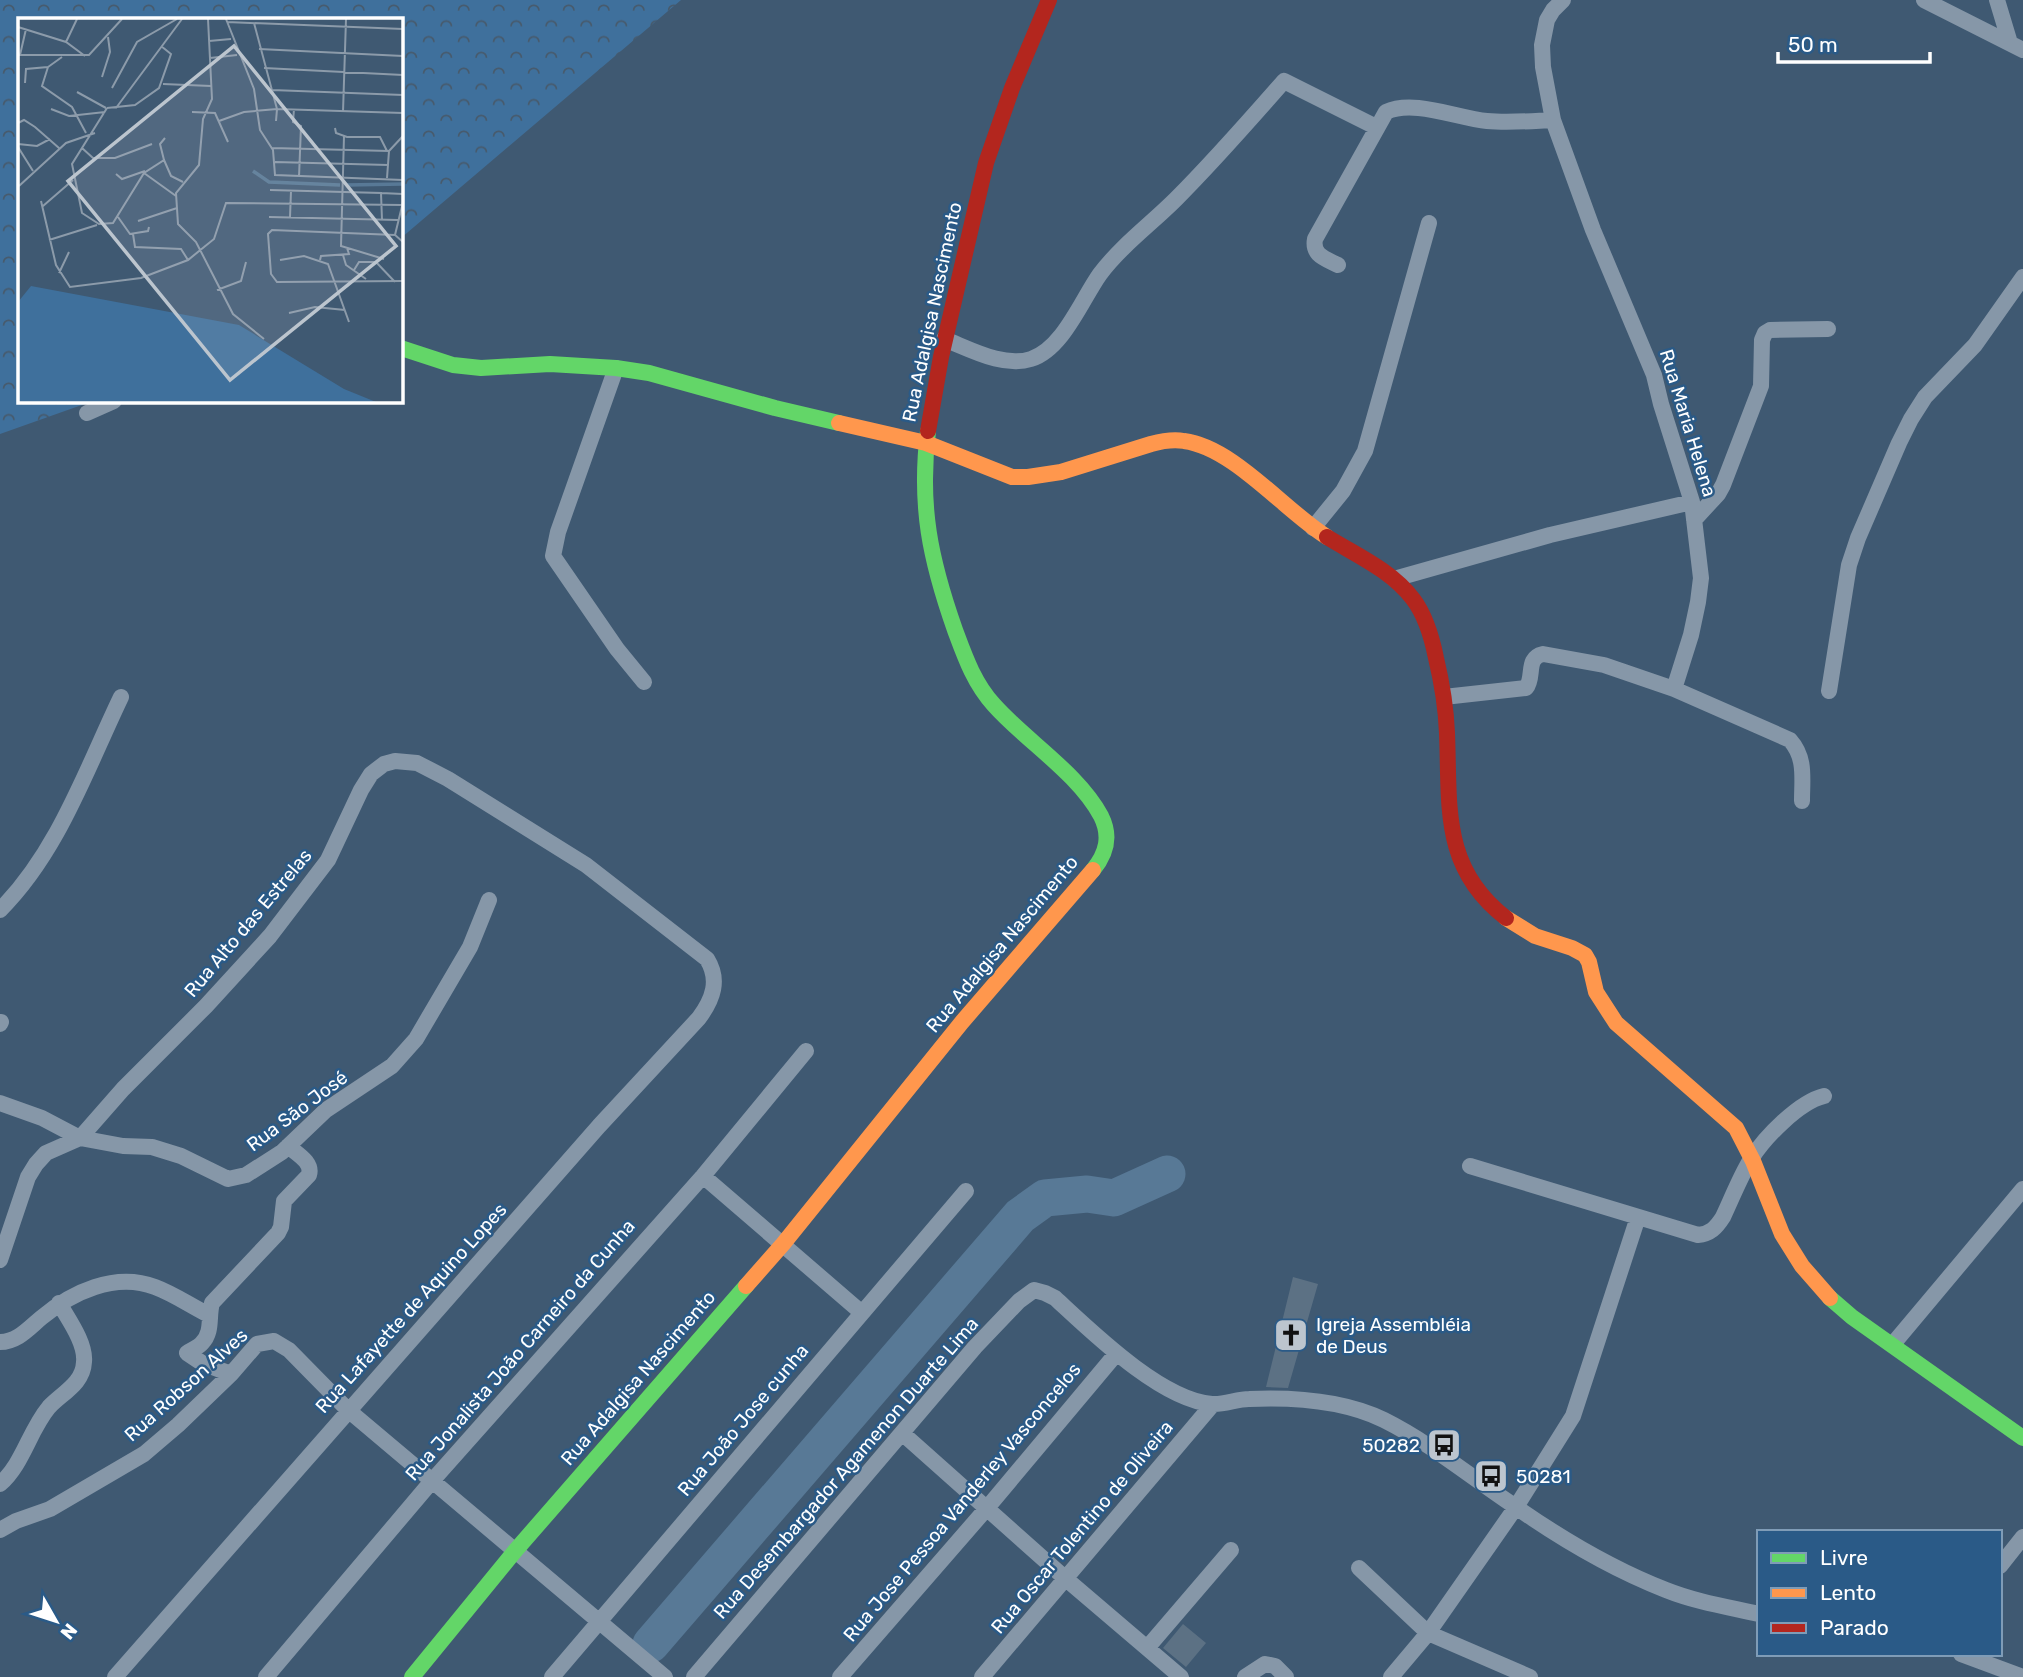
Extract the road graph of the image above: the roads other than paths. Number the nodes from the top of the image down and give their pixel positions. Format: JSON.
{"nodes":[{"id":1,"x":1049,"y":0,"type":"edge"},
{"id":2,"x":1563,"y":0,"type":"edge"},
{"id":3,"x":1924,"y":0,"type":"edge"},
{"id":4,"x":1997,"y":0,"type":"edge"},
{"id":5,"x":2017,"y":46,"type":"edge"},
{"id":6,"x":1552,"y":120,"type":"junction"},
{"id":7,"x":1376,"y":127,"type":"junction"},
{"id":8,"x":1429,"y":223,"type":"dead end"},
{"id":9,"x":1338,"y":265,"type":"dead end"},
{"id":10,"x":2023,"y":278,"type":"edge"},
{"id":11,"x":1828,"y":329,"type":"dead end"},
{"id":12,"x":944,"y":338,"type":"junction"},
{"id":13,"x":402,"y":348,"type":"edge"},
{"id":14,"x":616,"y":368,"type":"junction"},
{"id":15,"x":112,"y":402,"type":"edge"},
{"id":16,"x":87,"y":413,"type":"dead end"},
{"id":17,"x":926,"y":443,"type":"junction"},
{"id":18,"x":1692,"y":502,"type":"junction"},
{"id":19,"x":1694,"y":520,"type":"junction"},
{"id":20,"x":1313,"y":528,"type":"junction"},
{"id":21,"x":1394,"y":579,"type":"junction"},
{"id":22,"x":644,"y":682,"type":"dead end"},
{"id":23,"x":1674,"y":689,"type":"junction"},
{"id":24,"x":1829,"y":691,"type":"dead end"},
{"id":25,"x":121,"y":696,"type":"dead end"},
{"id":26,"x":1444,"y":697,"type":"junction"},
{"id":27,"x":1802,"y":801,"type":"dead end"},
{"id":28,"x":489,"y":900,"type":"dead end"},
{"id":29,"x":0,"y":910,"type":"edge"},
{"id":30,"x":706,"y":959,"type":"joint"},
{"id":31,"x":806,"y":1051,"type":"dead end"},
{"id":32,"x":1824,"y":1096,"type":"dead end"},
{"id":33,"x":0,"y":1103,"type":"edge"},
{"id":34,"x":80,"y":1138,"type":"junction"},
{"id":35,"x":288,"y":1146,"type":"junction"},
{"id":36,"x":1752,"y":1158,"type":"junction"},
{"id":37,"x":1470,"y":1166,"type":"dead end"},
{"id":38,"x":703,"y":1176,"type":"junction"},
{"id":39,"x":2023,"y":1189,"type":"edge"},
{"id":40,"x":966,"y":1191,"type":"dead end"},
{"id":41,"x":1638,"y":1217,"type":"junction"},
{"id":42,"x":783,"y":1244,"type":"junction"},
{"id":43,"x":0,"y":1261,"type":"edge"},
{"id":44,"x":59,"y":1303,"type":"junction"},
{"id":45,"x":862,"y":1313,"type":"junction"},
{"id":46,"x":209,"y":1315,"type":"junction"},
{"id":47,"x":0,"y":1342,"type":"edge"},
{"id":48,"x":1893,"y":1344,"type":"junction"},
{"id":49,"x":1115,"y":1354,"type":"junction"},
{"id":50,"x":231,"y":1374,"type":"junction"},
{"id":51,"x":1213,"y":1404,"type":"junction"},
{"id":52,"x":348,"y":1410,"type":"junction"},
{"id":53,"x":902,"y":1433,"type":"junction"},
{"id":54,"x":2023,"y":1438,"type":"edge"},
{"id":55,"x":432,"y":1481,"type":"junction"},
{"id":56,"x":0,"y":1484,"type":"edge"},
{"id":57,"x":1516,"y":1507,"type":"junction"},
{"id":58,"x":987,"y":1508,"type":"junction"},
{"id":59,"x":0,"y":1530,"type":"edge"},
{"id":60,"x":2023,"y":1537,"type":"edge"},
{"id":61,"x":1231,"y":1550,"type":"dead end"},
{"id":62,"x":515,"y":1551,"type":"junction"},
{"id":63,"x":2002,"y":1563,"type":"edge"},
{"id":64,"x":1359,"y":1568,"type":"dead end"},
{"id":65,"x":1066,"y":1579,"type":"junction"},
{"id":66,"x":1757,"y":1614,"type":"edge"},
{"id":67,"x":599,"y":1621,"type":"junction"},
{"id":68,"x":1428,"y":1633,"type":"junction"},
{"id":69,"x":1147,"y":1648,"type":"junction"},
{"id":70,"x":1966,"y":1656,"type":"edge"},
{"id":71,"x":1174,"y":1675,"type":"edge"},
{"id":72,"x":116,"y":1677,"type":"edge"},
{"id":73,"x":266,"y":1677,"type":"edge"},
{"id":74,"x":412,"y":1677,"type":"edge"},
{"id":75,"x":552,"y":1677,"type":"edge"},
{"id":76,"x":665,"y":1677,"type":"edge"},
{"id":77,"x":694,"y":1677,"type":"edge"},
{"id":78,"x":840,"y":1677,"type":"edge"},
{"id":79,"x":982,"y":1677,"type":"edge"},
{"id":80,"x":1245,"y":1677,"type":"edge"},
{"id":81,"x":1286,"y":1677,"type":"edge"},
{"id":82,"x":1391,"y":1677,"type":"edge"},
{"id":83,"x":1530,"y":1677,"type":"edge"},
{"id":84,"x":2023,"y":1677,"type":"edge"}],
"edges":[{"from":1,"to":12,"type":"street","name":"Rua Adalgisa Nascimento"},
{"from":2,"to":6,"type":"street","name":"Rua Maria Helena"},
{"from":3,"to":5,"type":"street"},
{"from":4,"to":5,"type":"street"},
{"from":6,"to":7,"type":"street"},
{"from":6,"to":18,"type":"street","name":"Rua Maria Helena"},
{"from":7,"to":9,"type":"street"},
{"from":7,"to":12,"type":"street"},
{"from":8,"to":20,"type":"street"},
{"from":10,"to":24,"type":"street"},
{"from":11,"to":19,"type":"street"},
{"from":12,"to":17,"type":"street","name":"Rua Adalgisa Nascimento"},
{"from":13,"to":14,"type":"street"},
{"from":14,"to":17,"type":"street"},
{"from":14,"to":22,"type":"street"},
{"from":15,"to":16,"type":"street"},
{"from":17,"to":20,"type":"street"},
{"from":17,"to":42,"type":"street","name":"Rua Adalgisa Nascimento"},
{"from":18,"to":19,"type":"street","name":"Rua Maria Helena"},
{"from":18,"to":21,"type":"street"},
{"from":19,"to":23,"type":"street","name":"Rua Maria Helena"},
{"from":20,"to":21,"type":"street"},
{"from":21,"to":26,"type":"street"},
{"from":23,"to":26,"type":"street"},
{"from":23,"to":27,"type":"street"},
{"from":25,"to":29,"type":"street"},
{"from":26,"to":36,"type":"street"},
{"from":28,"to":35,"type":"street","name":"Rua São José"},
{"from":30,"to":34,"type":"street","name":"Rua Alto das Estrelas"},
{"from":30,"to":52,"type":"street","name":"Rua Lafayette de Aquino Lopes"},
{"from":31,"to":38,"type":"street","name":"Rua Jonalista João Carneiro da Cunha"},
{"from":32,"to":36,"type":"street"},
{"from":33,"to":34,"type":"street"},
{"from":34,"to":35,"type":"street","name":"Rua São José"},
{"from":34,"to":43,"type":"street","name":"Rua Alto das Estrelas"},
{"from":35,"to":46,"type":"street"},
{"from":36,"to":41,"type":"street"},
{"from":36,"to":48,"type":"street"},
{"from":37,"to":41,"type":"street"},
{"from":38,"to":42,"type":"street"},
{"from":38,"to":55,"type":"street","name":"Rua Jonalista João Carneiro da Cunha"},
{"from":39,"to":48,"type":"street"},
{"from":40,"to":45,"type":"street","name":"Rua João Jose cunha"},
{"from":41,"to":57,"type":"street"},
{"from":42,"to":45,"type":"street"},
{"from":42,"to":62,"type":"street","name":"Rua Adalgisa Nascimento"},
{"from":44,"to":46,"type":"street"},
{"from":44,"to":47,"type":"street"},
{"from":44,"to":56,"type":"street"},
{"from":45,"to":67,"type":"street","name":"Rua João Jose cunha"},
{"from":46,"to":50,"type":"street"},
{"from":48,"to":54,"type":"street"},
{"from":49,"to":51,"type":"street"},
{"from":49,"to":53,"type":"street","name":"Rua Desembargador Agamenon Duarte Lima"},
{"from":49,"to":58,"type":"street","name":"Rua Jose Pessoa Vanderley Vasconcelos"},
{"from":50,"to":52,"type":"street","name":"Rua Robson Alves"},
{"from":50,"to":59,"type":"street","name":"Rua Robson Alves"},
{"from":51,"to":57,"type":"street"},
{"from":51,"to":65,"type":"street","name":"Rua Oscar Tolentino de Oliveira"},
{"from":52,"to":55,"type":"street"},
{"from":52,"to":72,"type":"street","name":"Rua Lafayette de Aquino Lopes"},
{"from":53,"to":58,"type":"street"},
{"from":53,"to":77,"type":"street","name":"Rua Desembargador Agamenon Duarte Lima"},
{"from":55,"to":62,"type":"street"},
{"from":55,"to":73,"type":"street","name":"Rua Jonalista João Carneiro da Cunha"},
{"from":57,"to":66,"type":"street"},
{"from":57,"to":68,"type":"street"},
{"from":58,"to":65,"type":"street"},
{"from":58,"to":78,"type":"street","name":"Rua Jose Pessoa Vanderley Vasconcelos"},
{"from":60,"to":63,"type":"street"},
{"from":61,"to":69,"type":"street"},
{"from":62,"to":67,"type":"street"},
{"from":62,"to":74,"type":"street","name":"Rua Adalgisa Nascimento"},
{"from":64,"to":68,"type":"street"},
{"from":65,"to":69,"type":"street"},
{"from":65,"to":79,"type":"street","name":"Rua Oscar Tolentino de Oliveira"},
{"from":67,"to":75,"type":"street","name":"Rua João Jose cunha"},
{"from":67,"to":76,"type":"street"},
{"from":68,"to":82,"type":"street"},
{"from":68,"to":83,"type":"street"},
{"from":69,"to":71,"type":"street"},
{"from":70,"to":84,"type":"street"},
{"from":80,"to":81,"type":"street"}]}
